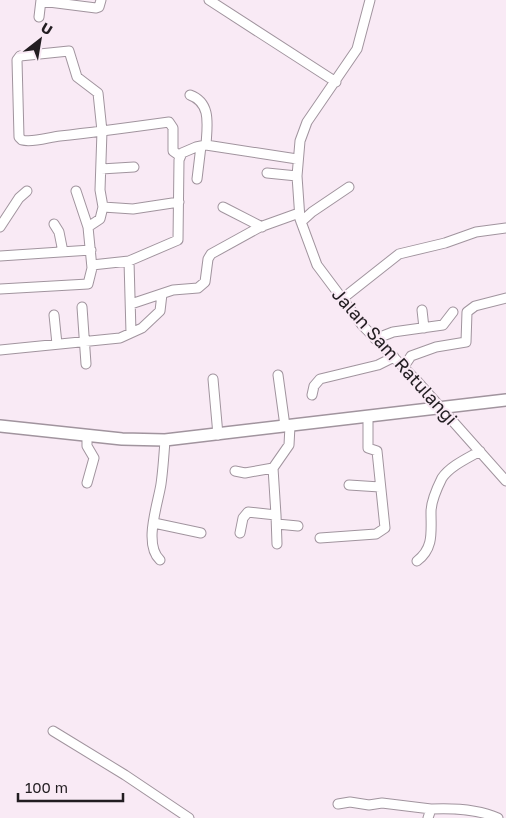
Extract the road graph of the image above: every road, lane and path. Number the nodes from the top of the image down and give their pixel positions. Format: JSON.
{"nodes":[{"id":1,"x":41,"y":0,"type":"edge"},
{"id":2,"x":101,"y":0,"type":"edge"},
{"id":3,"x":209,"y":0,"type":"edge"},
{"id":4,"x":370,"y":0,"type":"edge"},
{"id":5,"x":78,"y":3,"type":"edge"},
{"id":6,"x":39,"y":17,"type":"dead end"},
{"id":7,"x":336,"y":82,"type":"junction"},
{"id":8,"x":190,"y":95,"type":"dead end"},
{"id":9,"x":102,"y":131,"type":"junction"},
{"id":10,"x":204,"y":146,"type":"junction"},
{"id":11,"x":180,"y":156,"type":"junction"},
{"id":12,"x":297,"y":159,"type":"junction"},
{"id":13,"x":134,"y":167,"type":"dead end"},
{"id":14,"x":101,"y":169,"type":"junction"},
{"id":15,"x":267,"y":173,"type":"dead end"},
{"id":16,"x":297,"y":176,"type":"junction"},
{"id":17,"x":197,"y":179,"type":"dead end"},
{"id":18,"x":349,"y":187,"type":"dead end"},
{"id":19,"x":27,"y":191,"type":"dead end"},
{"id":20,"x":76,"y":191,"type":"dead end"},
{"id":21,"x":179,"y":202,"type":"junction"},
{"id":22,"x":103,"y":207,"type":"junction"},
{"id":23,"x":223,"y":207,"type":"dead end"},
{"id":24,"x":299,"y":213,"type":"junction"},
{"id":25,"x":301,"y":222,"type":"junction"},
{"id":26,"x":54,"y":224,"type":"dead end"},
{"id":27,"x":88,"y":226,"type":"junction"},
{"id":28,"x":0,"y":227,"type":"edge"},
{"id":29,"x":262,"y":227,"type":"junction"},
{"id":30,"x":506,"y":228,"type":"edge"},
{"id":31,"x":91,"y":250,"type":"junction"},
{"id":32,"x":63,"y":252,"type":"junction"},
{"id":33,"x":0,"y":256,"type":"edge"},
{"id":34,"x":128,"y":261,"type":"junction"},
{"id":35,"x":92,"y":265,"type":"junction"},
{"id":36,"x":0,"y":289,"type":"edge"},
{"id":37,"x":162,"y":294,"type":"junction"},
{"id":38,"x":506,"y":298,"type":"edge"},
{"id":39,"x":342,"y":300,"type":"junction"},
{"id":40,"x":131,"y":304,"type":"junction"},
{"id":41,"x":82,"y":307,"type":"dead end"},
{"id":42,"x":422,"y":310,"type":"dead end"},
{"id":43,"x":453,"y":312,"type":"dead end"},
{"id":44,"x":54,"y":315,"type":"dead end"},
{"id":45,"x":424,"y":328,"type":"junction"},
{"id":46,"x":131,"y":333,"type":"junction"},
{"id":47,"x":375,"y":338,"type":"junction"},
{"id":48,"x":83,"y":342,"type":"junction"},
{"id":49,"x":56,"y":344,"type":"junction"},
{"id":50,"x":0,"y":350,"type":"edge"},
{"id":51,"x":394,"y":357,"type":"junction"},
{"id":52,"x":86,"y":364,"type":"dead end"},
{"id":53,"x":401,"y":364,"type":"junction"},
{"id":54,"x":278,"y":375,"type":"dead end"},
{"id":55,"x":213,"y":379,"type":"dead end"},
{"id":56,"x":312,"y":395,"type":"dead end"},
{"id":57,"x":506,"y":400,"type":"edge"},
{"id":58,"x":439,"y":407,"type":"junction"},
{"id":59,"x":368,"y":416,"type":"junction"},
{"id":60,"x":0,"y":426,"type":"edge"},
{"id":61,"x":287,"y":426,"type":"junction"},
{"id":62,"x":87,"y":435,"type":"junction"},
{"id":63,"x":218,"y":435,"type":"junction"},
{"id":64,"x":166,"y":440,"type":"junction"},
{"id":65,"x":480,"y":451,"type":"junction"},
{"id":66,"x":274,"y":468,"type":"junction"},
{"id":67,"x":235,"y":471,"type":"dead end"},
{"id":68,"x":506,"y":481,"type":"edge"},
{"id":69,"x":87,"y":483,"type":"dead end"},
{"id":70,"x":349,"y":485,"type":"dead end"},
{"id":71,"x":380,"y":487,"type":"junction"},
{"id":72,"x":277,"y":520,"type":"junction"},
{"id":73,"x":154,"y":523,"type":"junction"},
{"id":74,"x":298,"y":526,"type":"dead end"},
{"id":75,"x":201,"y":533,"type":"dead end"},
{"id":76,"x":240,"y":533,"type":"dead end"},
{"id":77,"x":320,"y":538,"type":"dead end"},
{"id":78,"x":277,"y":544,"type":"dead end"},
{"id":79,"x":160,"y":560,"type":"dead end"},
{"id":80,"x":417,"y":561,"type":"dead end"},
{"id":81,"x":54,"y":730,"type":"dead end"},
{"id":82,"x":338,"y":804,"type":"dead end"},
{"id":83,"x":429,"y":814,"type":"edge"},
{"id":84,"x":189,"y":818,"type":"edge"},
{"id":85,"x":498,"y":818,"type":"edge"}],
"edges":[{"from":1,"to":5,"type":"street"},
{"from":1,"to":6,"type":"street"},
{"from":2,"to":5,"type":"street"},
{"from":3,"to":7,"type":"street"},
{"from":4,"to":7,"type":"street","name":"Jalan Sam Ratulangi"},
{"from":7,"to":12,"type":"street","name":"Jalan Sam Ratulangi"},
{"from":8,"to":10,"type":"street"},
{"from":9,"to":9,"type":"street"},
{"from":9,"to":11,"type":"street"},
{"from":9,"to":14,"type":"street"},
{"from":10,"to":11,"type":"street"},
{"from":10,"to":12,"type":"street"},
{"from":10,"to":17,"type":"street"},
{"from":11,"to":21,"type":"street"},
{"from":12,"to":16,"type":"street","name":"Jalan Sam Ratulangi"},
{"from":13,"to":14,"type":"street"},
{"from":14,"to":22,"type":"street"},
{"from":15,"to":16,"type":"street"},
{"from":16,"to":24,"type":"street","name":"Jalan Sam Ratulangi"},
{"from":18,"to":25,"type":"street"},
{"from":19,"to":28,"type":"street"},
{"from":20,"to":27,"type":"street"},
{"from":21,"to":22,"type":"street"},
{"from":21,"to":34,"type":"street"},
{"from":22,"to":27,"type":"street"},
{"from":23,"to":29,"type":"street"},
{"from":24,"to":25,"type":"street","name":"Jalan Sam Ratulangi"},
{"from":24,"to":29,"type":"street"},
{"from":25,"to":39,"type":"street","name":"Jalan Sam Ratulangi"},
{"from":26,"to":32,"type":"street"},
{"from":27,"to":31,"type":"street"},
{"from":29,"to":37,"type":"street"},
{"from":30,"to":39,"type":"street"},
{"from":31,"to":32,"type":"street"},
{"from":31,"to":35,"type":"street"},
{"from":32,"to":33,"type":"street"},
{"from":34,"to":35,"type":"street"},
{"from":34,"to":40,"type":"street"},
{"from":35,"to":36,"type":"street"},
{"from":37,"to":40,"type":"street"},
{"from":37,"to":46,"type":"street"},
{"from":38,"to":53,"type":"street"},
{"from":39,"to":47,"type":"street","name":"Jalan Sam Ratulangi"},
{"from":40,"to":46,"type":"street"},
{"from":41,"to":48,"type":"street"},
{"from":42,"to":45,"type":"street"},
{"from":43,"to":45,"type":"street"},
{"from":44,"to":49,"type":"street"},
{"from":45,"to":47,"type":"street"},
{"from":46,"to":48,"type":"street"},
{"from":47,"to":51,"type":"street","name":"Jalan Sam Ratulangi"},
{"from":48,"to":49,"type":"street"},
{"from":48,"to":52,"type":"street"},
{"from":49,"to":50,"type":"street"},
{"from":51,"to":53,"type":"street","name":"Jalan Sam Ratulangi"},
{"from":51,"to":56,"type":"street"},
{"from":53,"to":58,"type":"street","name":"Jalan Sam Ratulangi"},
{"from":54,"to":61,"type":"street"},
{"from":55,"to":63,"type":"street"},
{"from":57,"to":58,"type":"main road"},
{"from":58,"to":59,"type":"main road"},
{"from":58,"to":65,"type":"street","name":"Jalan Sam Ratulangi"},
{"from":59,"to":61,"type":"main road"},
{"from":59,"to":71,"type":"street"},
{"from":60,"to":62,"type":"main road"},
{"from":61,"to":63,"type":"main road"},
{"from":61,"to":66,"type":"street"},
{"from":62,"to":64,"type":"main road"},
{"from":62,"to":69,"type":"street"},
{"from":63,"to":64,"type":"main road"},
{"from":64,"to":73,"type":"street"},
{"from":65,"to":68,"type":"street","name":"Jalan Sam Ratulangi"},
{"from":65,"to":80,"type":"street"},
{"from":66,"to":67,"type":"street"},
{"from":66,"to":72,"type":"street"},
{"from":70,"to":71,"type":"street"},
{"from":71,"to":77,"type":"street"},
{"from":72,"to":74,"type":"street"},
{"from":72,"to":76,"type":"street"},
{"from":72,"to":78,"type":"street"},
{"from":73,"to":75,"type":"street"},
{"from":73,"to":79,"type":"street"},
{"from":81,"to":84,"type":"street"},
{"from":82,"to":83,"type":"street"},
{"from":83,"to":85,"type":"street"}]}
